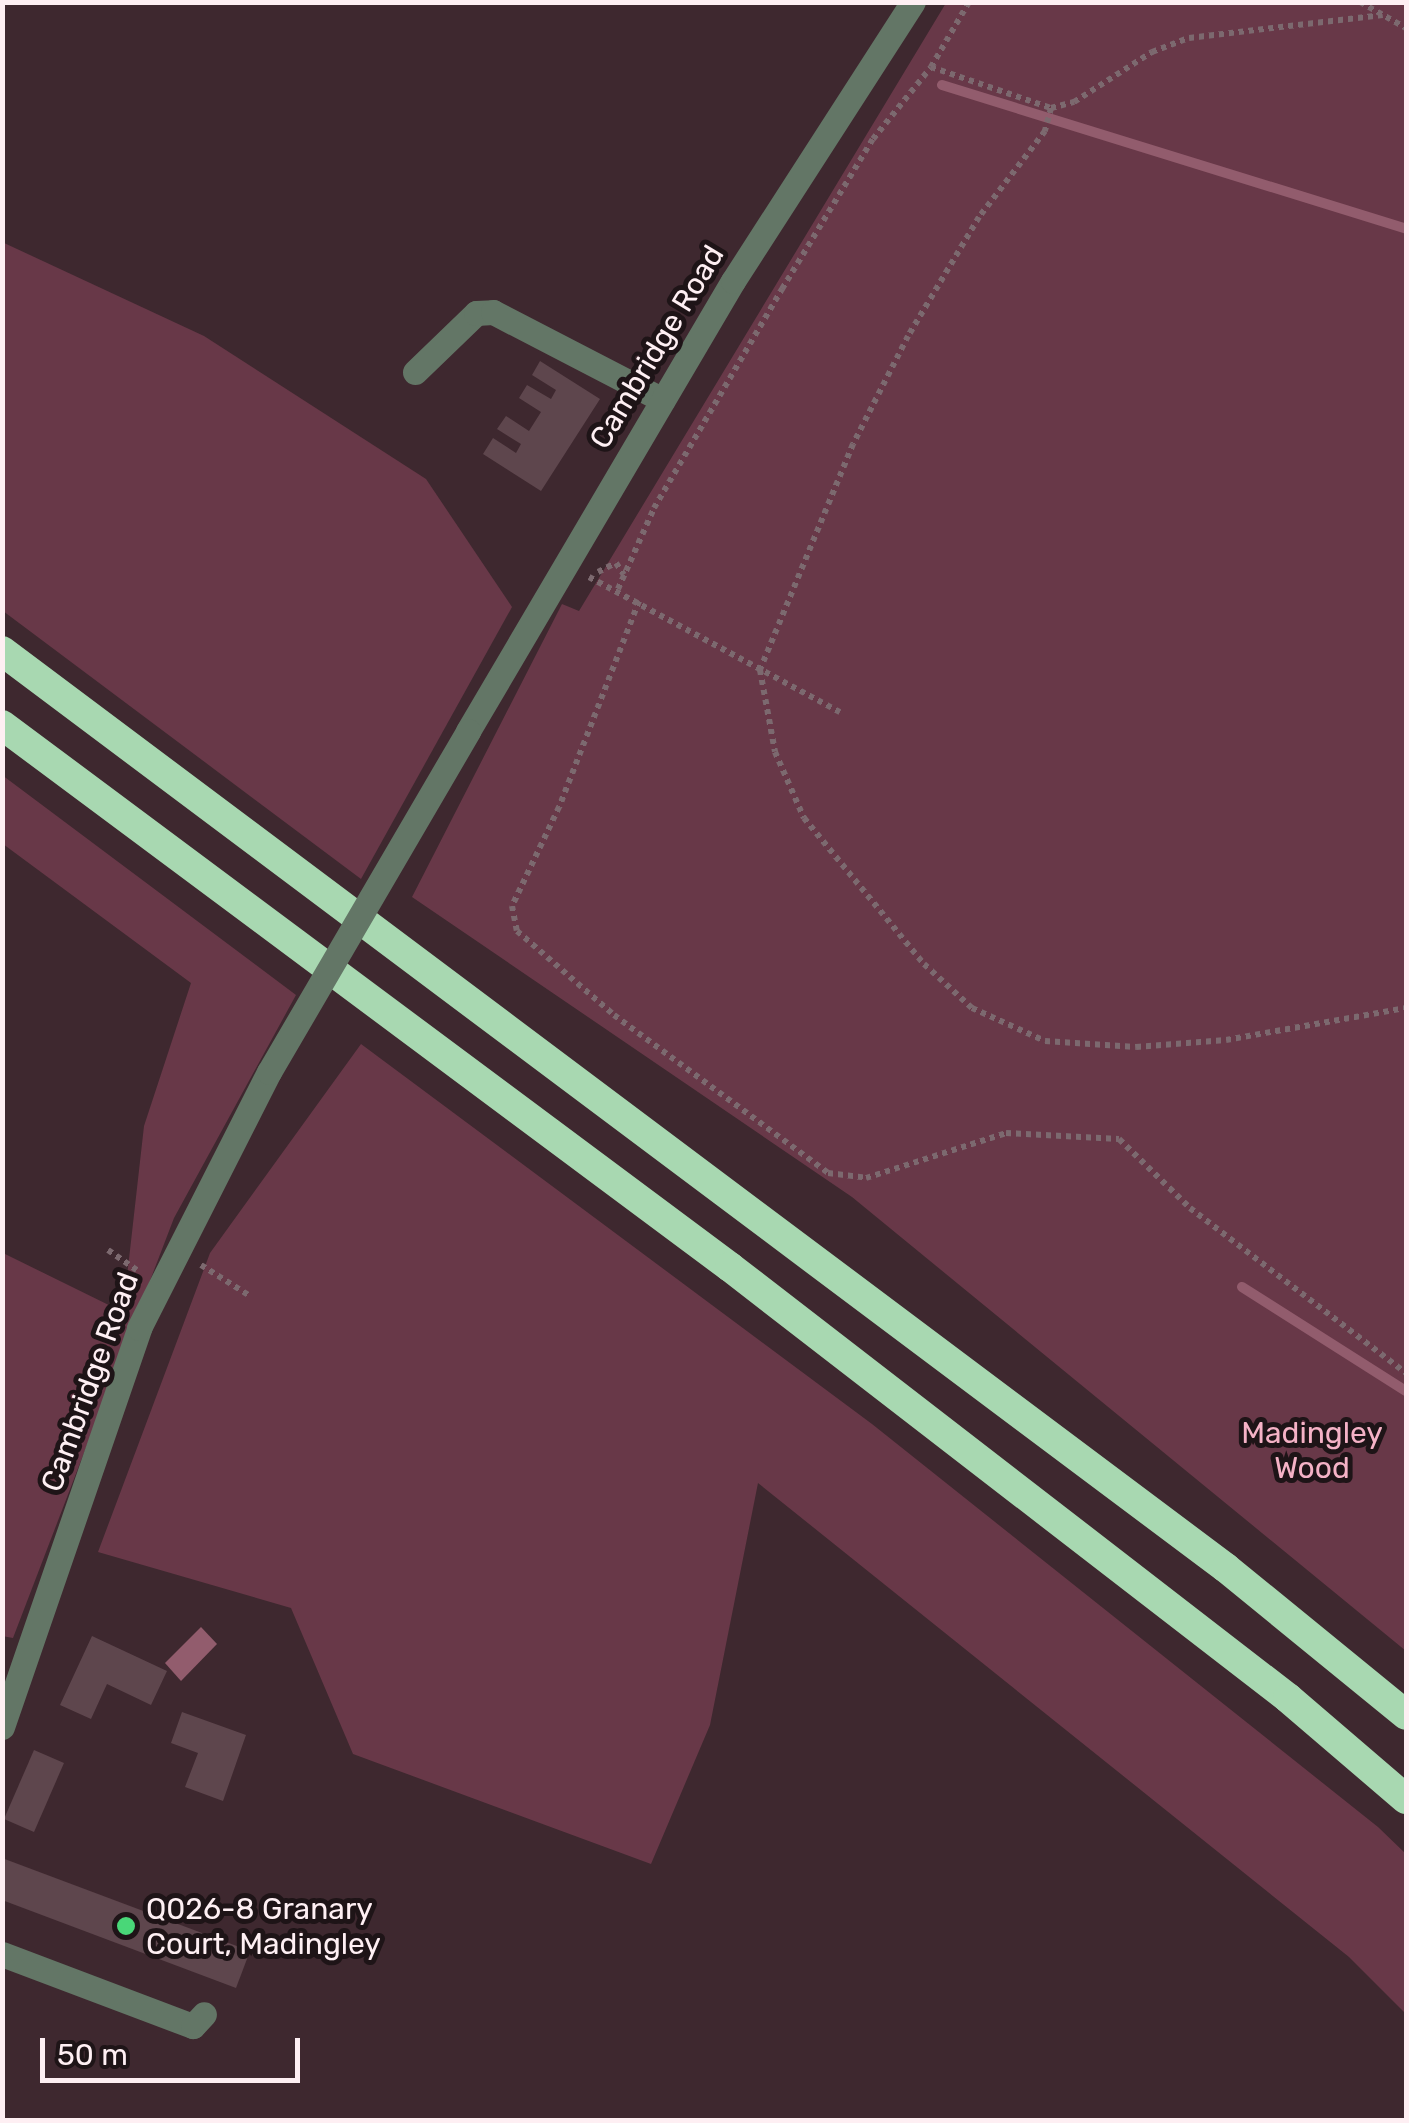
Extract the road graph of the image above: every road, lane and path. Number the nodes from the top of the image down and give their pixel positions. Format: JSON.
{"nodes":[{"id":1,"x":914,"y":2,"type":"edge"},
{"id":2,"x":969,"y":2,"type":"edge"},
{"id":3,"x":1360,"y":2,"type":"edge"},
{"id":4,"x":1383,"y":15,"type":"junction"},
{"id":5,"x":1406,"y":28,"type":"edge"},
{"id":6,"x":931,"y":66,"type":"junction"},
{"id":7,"x":1051,"y":108,"type":"junction"},
{"id":8,"x":415,"y":372,"type":"dead end"},
{"id":9,"x":663,"y":400,"type":"junction"},
{"id":10,"x":576,"y":572,"type":"junction"},
{"id":11,"x":624,"y":574,"type":"junction"},
{"id":12,"x":618,"y":589,"type":"junction"},
{"id":13,"x":639,"y":601,"type":"junction"},
{"id":14,"x":2,"y":652,"type":"edge"},
{"id":15,"x":760,"y":670,"type":"junction"},
{"id":16,"x":840,"y":712,"type":"dead end"},
{"id":17,"x":2,"y":725,"type":"edge"},
{"id":18,"x":1406,"y":1008,"type":"edge"},
{"id":19,"x":175,"y":1249,"type":"junction"},
{"id":20,"x":250,"y":1296,"type":"dead end"},
{"id":21,"x":1406,"y":1373,"type":"edge"},
{"id":22,"x":1406,"y":1715,"type":"edge"},
{"id":23,"x":2,"y":1727,"type":"edge"},
{"id":24,"x":1406,"y":1799,"type":"edge"},
{"id":25,"x":2,"y":1954,"type":"edge"},
{"id":26,"x":204,"y":2014,"type":"dead end"}],
"edges":[{"from":1,"to":9,"type":"street","name":"Cambridge Road"},
{"from":2,"to":6,"type":"path"},
{"from":3,"to":4,"type":"path"},
{"from":4,"to":5,"type":"path"},
{"from":4,"to":7,"type":"path"},
{"from":6,"to":7,"type":"path"},
{"from":6,"to":11,"type":"path"},
{"from":7,"to":15,"type":"path"},
{"from":8,"to":9,"type":"street"},
{"from":9,"to":10,"type":"street","name":"Cambridge Road"},
{"from":10,"to":11,"type":"path"},
{"from":10,"to":12,"type":"path"},
{"from":10,"to":19,"type":"street","name":"Cambridge Road","bridge":true},
{"from":11,"to":12,"type":"path"},
{"from":12,"to":13,"type":"path"},
{"from":13,"to":15,"type":"path"},
{"from":13,"to":21,"type":"path"},
{"from":14,"to":22,"type":"highway"},
{"from":15,"to":16,"type":"path"},
{"from":15,"to":18,"type":"path"},
{"from":17,"to":24,"type":"highway"},
{"from":19,"to":20,"type":"path"},
{"from":19,"to":23,"type":"street","name":"Cambridge Road"},
{"from":25,"to":26,"type":"street"}]}
